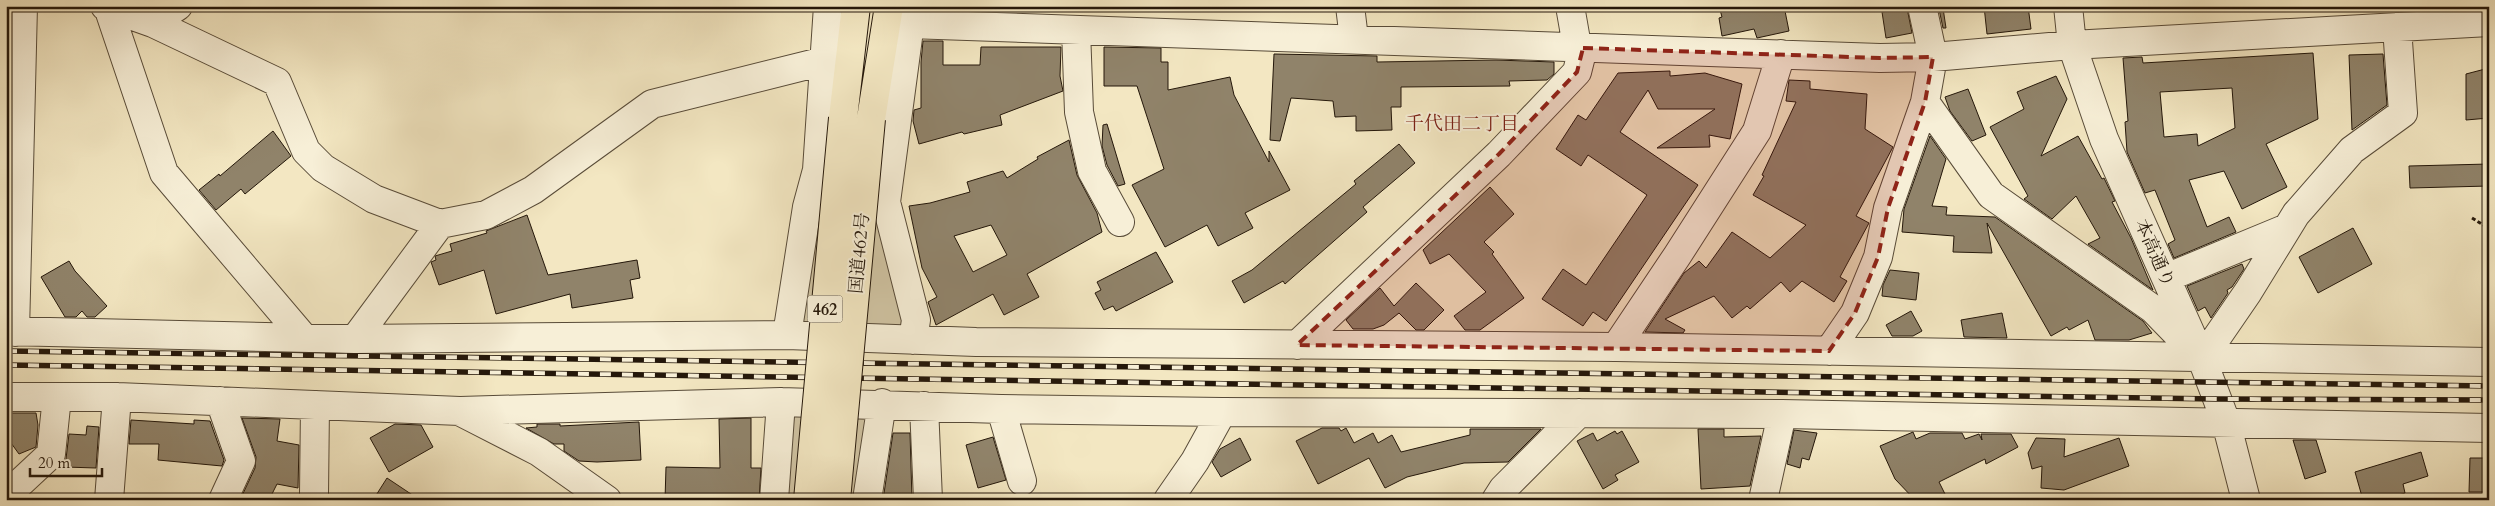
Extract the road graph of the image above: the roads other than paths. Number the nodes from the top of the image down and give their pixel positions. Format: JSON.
{"nodes":[{"id":1,"x":23,"y":6,"type":"edge"},
{"id":2,"x":178,"y":6,"type":"edge"},
{"id":3,"x":828,"y":6,"type":"edge"},
{"id":4,"x":856,"y":6,"type":"edge"},
{"id":5,"x":888,"y":6,"type":"edge"},
{"id":6,"x":1350,"y":6,"type":"edge"},
{"id":7,"x":1570,"y":6,"type":"edge"},
{"id":8,"x":1922,"y":6,"type":"edge"},
{"id":9,"x":2068,"y":6,"type":"edge"},
{"id":10,"x":107,"y":7,"type":"edge"},
{"id":11,"x":911,"y":15,"type":"edge"},
{"id":12,"x":2489,"y":22,"type":"edge"},
{"id":13,"x":153,"y":23,"type":"junction"},
{"id":14,"x":2397,"y":27,"type":"junction"},
{"id":15,"x":1076,"y":30,"type":"junction"},
{"id":16,"x":1354,"y":39,"type":"junction"},
{"id":17,"x":2072,"y":45,"type":"junction"},
{"id":18,"x":1580,"y":47,"type":"junction"},
{"id":19,"x":1781,"y":54,"type":"junction"},
{"id":20,"x":1933,"y":56,"type":"junction"},
{"id":21,"x":824,"y":61,"type":"junction"},
{"id":22,"x":1925,"y":102,"type":"junction"},
{"id":23,"x":1120,"y":222,"type":"dead end"},
{"id":24,"x":440,"y":224,"type":"junction"},
{"id":25,"x":2287,"y":228,"type":"junction"},
{"id":26,"x":2166,"y":278,"type":"junction"},
{"id":27,"x":11,"y":332,"type":"edge"},
{"id":28,"x":788,"y":335,"type":"junction"},
{"id":29,"x":304,"y":338,"type":"junction"},
{"id":30,"x":355,"y":339,"type":"junction"},
{"id":31,"x":913,"y":340,"type":"junction"},
{"id":32,"x":1297,"y":345,"type":"junction"},
{"id":33,"x":1616,"y":347,"type":"junction"},
{"id":34,"x":1829,"y":351,"type":"junction"},
{"id":35,"x":2202,"y":358,"type":"junction"},
{"id":36,"x":2489,"y":362,"type":"edge"},
{"id":37,"x":6,"y":397,"type":"edge"},
{"id":38,"x":57,"y":397,"type":"junction"},
{"id":39,"x":117,"y":397,"type":"junction"},
{"id":40,"x":220,"y":401,"type":"junction"},
{"id":41,"x":781,"y":402,"type":"junction"},
{"id":42,"x":882,"y":404,"type":"junction"},
{"id":43,"x":315,"y":405,"type":"junction"},
{"id":44,"x":924,"y":406,"type":"junction"},
{"id":45,"x":1001,"y":409,"type":"junction"},
{"id":46,"x":460,"y":411,"type":"junction"},
{"id":47,"x":1222,"y":412,"type":"junction"},
{"id":48,"x":1579,"y":414,"type":"junction"},
{"id":49,"x":1782,"y":414,"type":"junction"},
{"id":50,"x":2226,"y":422,"type":"junction"},
{"id":51,"x":2489,"y":428,"type":"edge"},
{"id":52,"x":1022,"y":481,"type":"dead end"},
{"id":53,"x":314,"y":494,"type":"dead end"},
{"id":54,"x":6,"y":496,"type":"edge"},
{"id":55,"x":109,"y":500,"type":"edge"},
{"id":56,"x":223,"y":500,"type":"edge"},
{"id":57,"x":607,"y":500,"type":"edge"},
{"id":58,"x":774,"y":500,"type":"edge"},
{"id":59,"x":808,"y":500,"type":"edge"},
{"id":60,"x":836,"y":500,"type":"edge"},
{"id":61,"x":867,"y":500,"type":"edge"},
{"id":62,"x":928,"y":500,"type":"edge"},
{"id":63,"x":1168,"y":500,"type":"edge"},
{"id":64,"x":1496,"y":500,"type":"edge"},
{"id":65,"x":1763,"y":500,"type":"edge"},
{"id":66,"x":2246,"y":500,"type":"edge"}],
"edges":[{"from":1,"to":27,"type":"street"},
{"from":2,"to":13,"type":"street"},
{"from":3,"to":21,"type":"street"},
{"from":4,"to":59,"type":"highway","name":"国道462号","number":"462","bridge":true},
{"from":5,"to":60,"type":"highway","name":"国道462号","number":"462","bridge":true},
{"from":6,"to":16,"type":"street"},
{"from":7,"to":18,"type":"street"},
{"from":8,"to":20,"type":"street"},
{"from":9,"to":17,"type":"street","name":"本高通り"},
{"from":10,"to":13,"type":"street"},
{"from":10,"to":29,"type":"street"},
{"from":11,"to":15,"type":"street"},
{"from":11,"to":31,"type":"street"},
{"from":12,"to":14,"type":"street"},
{"from":13,"to":24,"type":"street"},
{"from":14,"to":17,"type":"street"},
{"from":14,"to":25,"type":"street"},
{"from":15,"to":16,"type":"street"},
{"from":15,"to":23,"type":"street"},
{"from":16,"to":18,"type":"street"},
{"from":17,"to":20,"type":"street"},
{"from":17,"to":26,"type":"street","name":"本高通り"},
{"from":18,"to":19,"type":"street"},
{"from":18,"to":32,"type":"street"},
{"from":19,"to":20,"type":"street"},
{"from":19,"to":33,"type":"street"},
{"from":20,"to":22,"type":"street"},
{"from":21,"to":24,"type":"street"},
{"from":21,"to":28,"type":"street"},
{"from":22,"to":34,"type":"street"},
{"from":22,"to":35,"type":"street"},
{"from":24,"to":30,"type":"street"},
{"from":25,"to":26,"type":"street"},
{"from":25,"to":35,"type":"street"},
{"from":26,"to":35,"type":"street","name":"本高通り"},
{"from":27,"to":29,"type":"street"},
{"from":28,"to":30,"type":"street"},
{"from":28,"to":31,"type":"street"},
{"from":29,"to":30,"type":"street"},
{"from":31,"to":32,"type":"street"},
{"from":32,"to":33,"type":"street"},
{"from":33,"to":34,"type":"street"},
{"from":34,"to":35,"type":"street"},
{"from":35,"to":36,"type":"street"},
{"from":35,"to":50,"type":"street","name":"本高通り"},
{"from":37,"to":38,"type":"street"},
{"from":38,"to":39,"type":"street"},
{"from":38,"to":54,"type":"street"},
{"from":39,"to":40,"type":"street"},
{"from":39,"to":55,"type":"street"},
{"from":40,"to":43,"type":"street"},
{"from":40,"to":56,"type":"street"},
{"from":41,"to":42,"type":"street"},
{"from":41,"to":46,"type":"street"},
{"from":41,"to":58,"type":"street"},
{"from":42,"to":44,"type":"street"},
{"from":42,"to":61,"type":"street"},
{"from":43,"to":46,"type":"street"},
{"from":43,"to":53,"type":"street"},
{"from":44,"to":45,"type":"street"},
{"from":44,"to":62,"type":"street"},
{"from":45,"to":47,"type":"street"},
{"from":45,"to":52,"type":"street"},
{"from":46,"to":57,"type":"street"},
{"from":47,"to":48,"type":"street"},
{"from":47,"to":63,"type":"street"},
{"from":48,"to":49,"type":"street"},
{"from":48,"to":64,"type":"street"},
{"from":49,"to":50,"type":"street"},
{"from":49,"to":65,"type":"street"},
{"from":50,"to":51,"type":"street"},
{"from":50,"to":66,"type":"street","name":"本高通り"}]}
